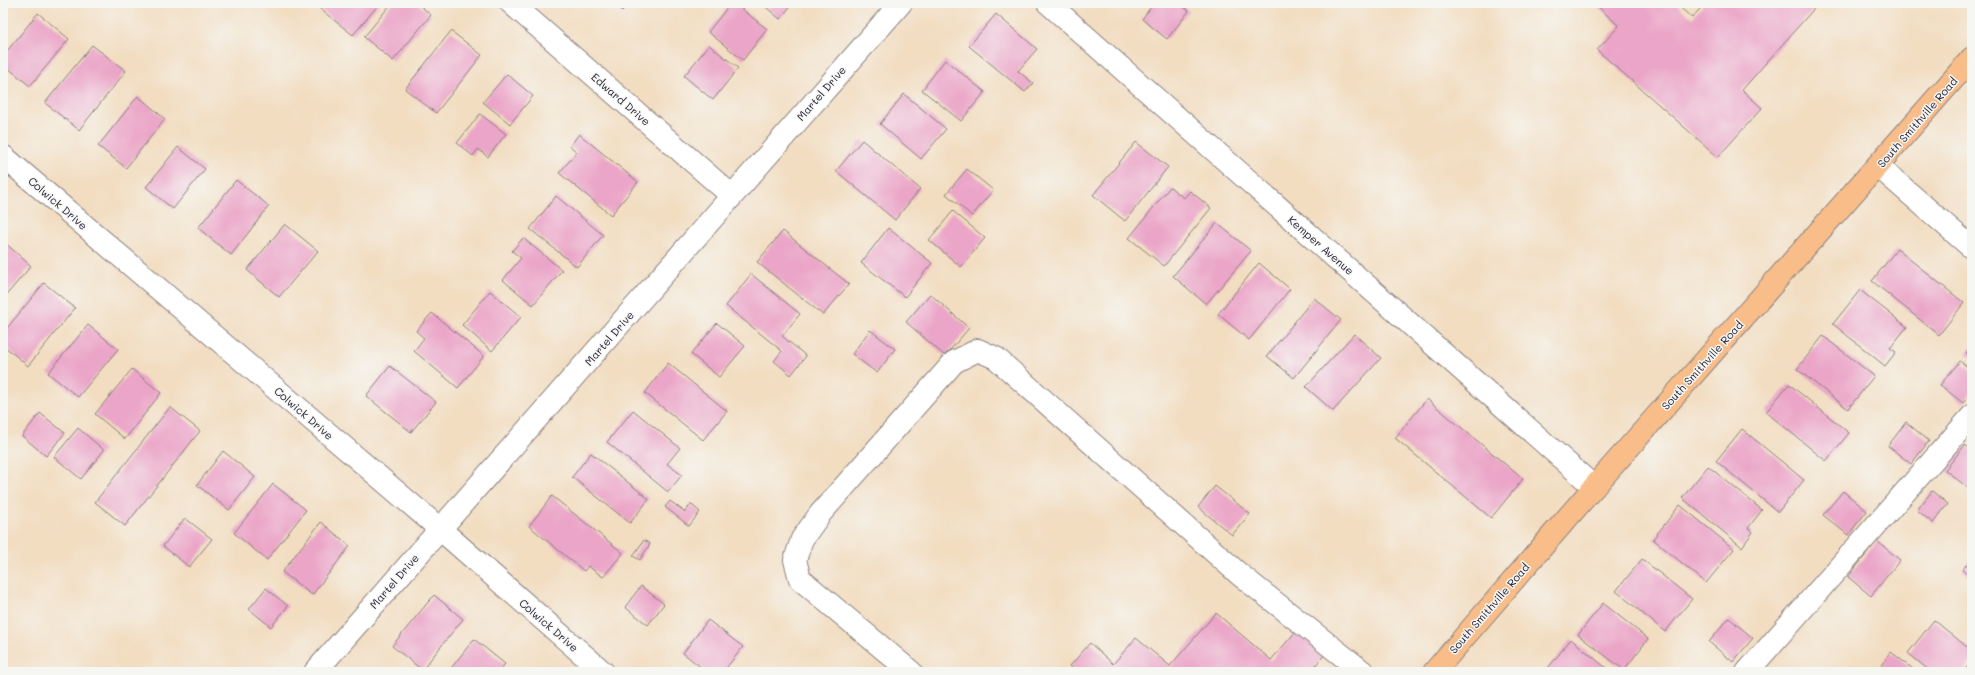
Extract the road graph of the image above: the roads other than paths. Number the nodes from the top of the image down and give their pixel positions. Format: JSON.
{"nodes":[{"id":1,"x":512,"y":3,"type":"edge"},
{"id":2,"x":901,"y":3,"type":"edge"},
{"id":3,"x":1048,"y":3,"type":"edge"},
{"id":4,"x":1972,"y":58,"type":"edge"},
{"id":5,"x":3,"y":156,"type":"edge"},
{"id":6,"x":1878,"y":166,"type":"junction"},
{"id":7,"x":731,"y":195,"type":"junction"},
{"id":8,"x":1972,"y":248,"type":"edge"},
{"id":9,"x":1972,"y":416,"type":"edge"},
{"id":10,"x":1594,"y":487,"type":"junction"},
{"id":11,"x":440,"y":529,"type":"junction"},
{"id":12,"x":315,"y":672,"type":"edge"},
{"id":13,"x":603,"y":672,"type":"edge"},
{"id":14,"x":910,"y":672,"type":"edge"},
{"id":15,"x":1363,"y":672,"type":"edge"},
{"id":16,"x":1434,"y":672,"type":"edge"},
{"id":17,"x":1747,"y":672,"type":"edge"}],
"edges":[{"from":1,"to":7,"type":"street","name":"Edward Drive"},
{"from":2,"to":7,"type":"street","name":"Martel Drive"},
{"from":3,"to":10,"type":"street","name":"Kemper Avenue"},
{"from":4,"to":6,"type":"main road","name":"South Smithville Road"},
{"from":5,"to":11,"type":"street","name":"Colwick Drive"},
{"from":6,"to":8,"type":"street"},
{"from":6,"to":10,"type":"main road","name":"South Smithville Road"},
{"from":7,"to":11,"type":"street","name":"Martel Drive"},
{"from":9,"to":17,"type":"street"},
{"from":10,"to":16,"type":"main road","name":"South Smithville Road"},
{"from":11,"to":12,"type":"street","name":"Martel Drive"},
{"from":11,"to":13,"type":"street","name":"Colwick Drive"},
{"from":14,"to":15,"type":"street"}]}
